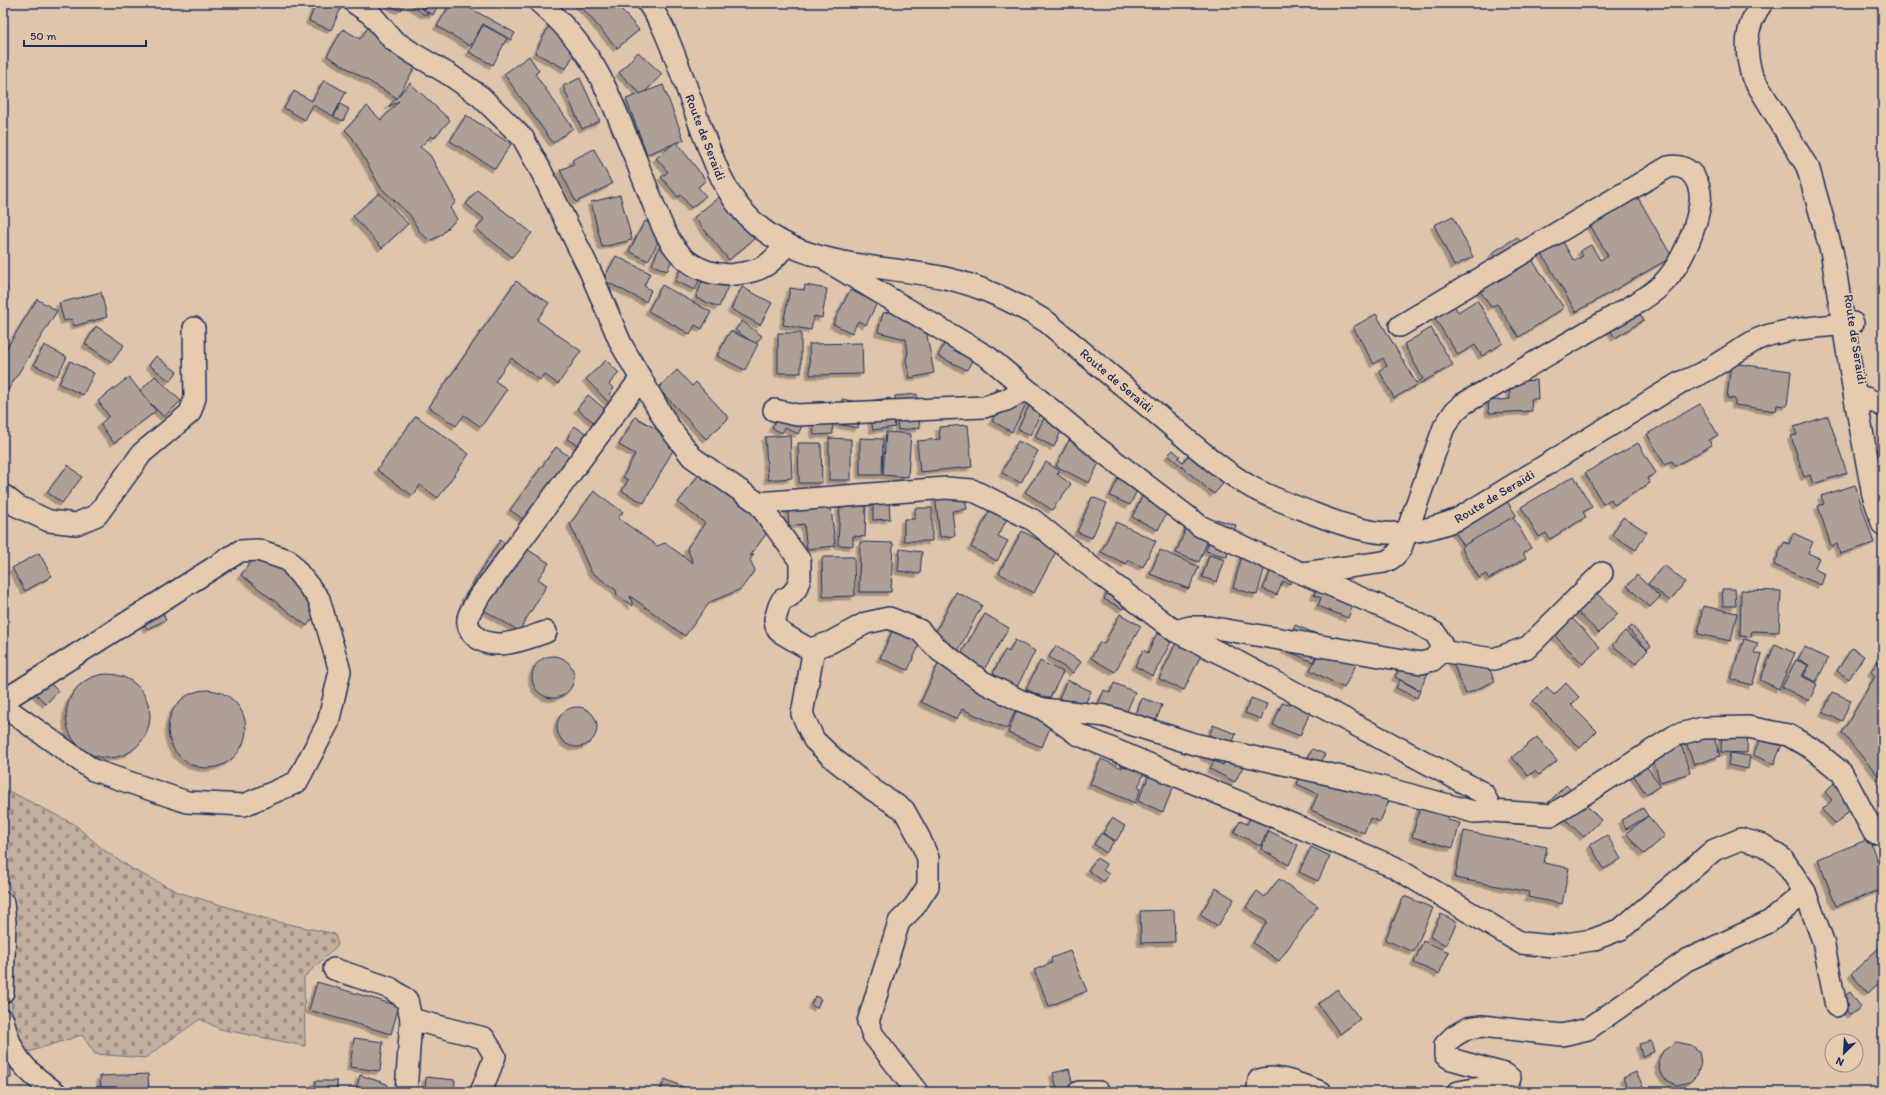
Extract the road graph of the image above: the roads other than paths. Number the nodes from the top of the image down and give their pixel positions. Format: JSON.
{"nodes":[{"id":1,"x":355,"y":3,"type":"edge"},
{"id":2,"x":540,"y":3,"type":"edge"},
{"id":3,"x":648,"y":3,"type":"edge"},
{"id":4,"x":1762,"y":3,"type":"edge"},
{"id":5,"x":1808,"y":168,"type":"joint"},
{"id":6,"x":786,"y":244,"type":"junction"},
{"id":7,"x":821,"y":257,"type":"junction"},
{"id":8,"x":1848,"y":318,"type":"junction"},
{"id":9,"x":1400,"y":326,"type":"dead end"},
{"id":10,"x":194,"y":328,"type":"dead end"},
{"id":11,"x":641,"y":378,"type":"junction"},
{"id":12,"x":1026,"y":389,"type":"junction"},
{"id":13,"x":1874,"y":402,"type":"edge"},
{"id":14,"x":774,"y":410,"type":"dead end"},
{"id":15,"x":3,"y":495,"type":"edge"},
{"id":16,"x":758,"y":503,"type":"junction"},
{"id":17,"x":1882,"y":520,"type":"edge"},
{"id":18,"x":1406,"y":533,"type":"junction"},
{"id":19,"x":1303,"y":573,"type":"junction"},
{"id":20,"x":1602,"y":574,"type":"dead end"},
{"id":21,"x":1175,"y":631,"type":"junction"},
{"id":22,"x":546,"y":632,"type":"dead end"},
{"id":23,"x":814,"y":648,"type":"junction"},
{"id":24,"x":1440,"y":651,"type":"junction"},
{"id":25,"x":3,"y":701,"type":"edge"},
{"id":26,"x":3,"y":706,"type":"edge"},
{"id":27,"x":1043,"y":709,"type":"junction"},
{"id":28,"x":1492,"y":811,"type":"junction"},
{"id":29,"x":1874,"y":833,"type":"dead end"},
{"id":30,"x":1806,"y":892,"type":"junction"},
{"id":31,"x":3,"y":903,"type":"edge"},
{"id":32,"x":334,"y":969,"type":"dead end"},
{"id":33,"x":3,"y":992,"type":"edge"},
{"id":34,"x":1836,"y":1006,"type":"dead end"},
{"id":35,"x":411,"y":1019,"type":"junction"},
{"id":36,"x":3,"y":1020,"type":"edge"},
{"id":37,"x":55,"y":1092,"type":"edge"},
{"id":38,"x":406,"y":1092,"type":"edge"},
{"id":39,"x":481,"y":1092,"type":"edge"},
{"id":40,"x":917,"y":1092,"type":"edge"},
{"id":41,"x":1080,"y":1092,"type":"edge"},
{"id":42,"x":1099,"y":1092,"type":"edge"},
{"id":43,"x":1261,"y":1092,"type":"edge"},
{"id":44,"x":1321,"y":1092,"type":"edge"},
{"id":45,"x":1458,"y":1092,"type":"edge"}],
"edges":[{"from":1,"to":11,"type":"street"},
{"from":2,"to":6,"type":"street"},
{"from":3,"to":6,"type":"street","name":"Route de Seraïdi"},
{"from":4,"to":5,"type":"street","name":"Route de Seraïdi"},
{"from":5,"to":8,"type":"main road","name":"Route de Seraïdi"},
{"from":6,"to":7,"type":"street","name":"Route de Seraïdi"},
{"from":7,"to":12,"type":"street"},
{"from":7,"to":18,"type":"street","name":"Route de Seraïdi"},
{"from":8,"to":13,"type":"main road","name":"Route de Seraïdi"},
{"from":8,"to":17,"type":"main road","name":"Route de Seraïdi"},
{"from":8,"to":18,"type":"street","name":"Route de Seraïdi"},
{"from":9,"to":18,"type":"street"},
{"from":10,"to":15,"type":"street"},
{"from":11,"to":16,"type":"street"},
{"from":11,"to":22,"type":"street"},
{"from":12,"to":14,"type":"street"},
{"from":12,"to":19,"type":"street"},
{"from":13,"to":17,"type":"main road","name":"Route de Seraïdi"},
{"from":16,"to":21,"type":"street"},
{"from":16,"to":23,"type":"street"},
{"from":18,"to":19,"type":"street"},
{"from":19,"to":24,"type":"street"},
{"from":20,"to":24,"type":"street"},
{"from":21,"to":24,"type":"street"},
{"from":21,"to":28,"type":"street"},
{"from":23,"to":27,"type":"street"},
{"from":23,"to":40,"type":"street"},
{"from":25,"to":26,"type":"street"},
{"from":27,"to":28,"type":"street"},
{"from":27,"to":30,"type":"street"},
{"from":28,"to":29,"type":"street"},
{"from":30,"to":34,"type":"street"},
{"from":30,"to":45,"type":"street"},
{"from":31,"to":33,"type":"street"},
{"from":32,"to":35,"type":"street"},
{"from":35,"to":38,"type":"street"},
{"from":35,"to":39,"type":"street"},
{"from":36,"to":37,"type":"street"},
{"from":41,"to":42,"type":"street"},
{"from":43,"to":44,"type":"street"}]}
